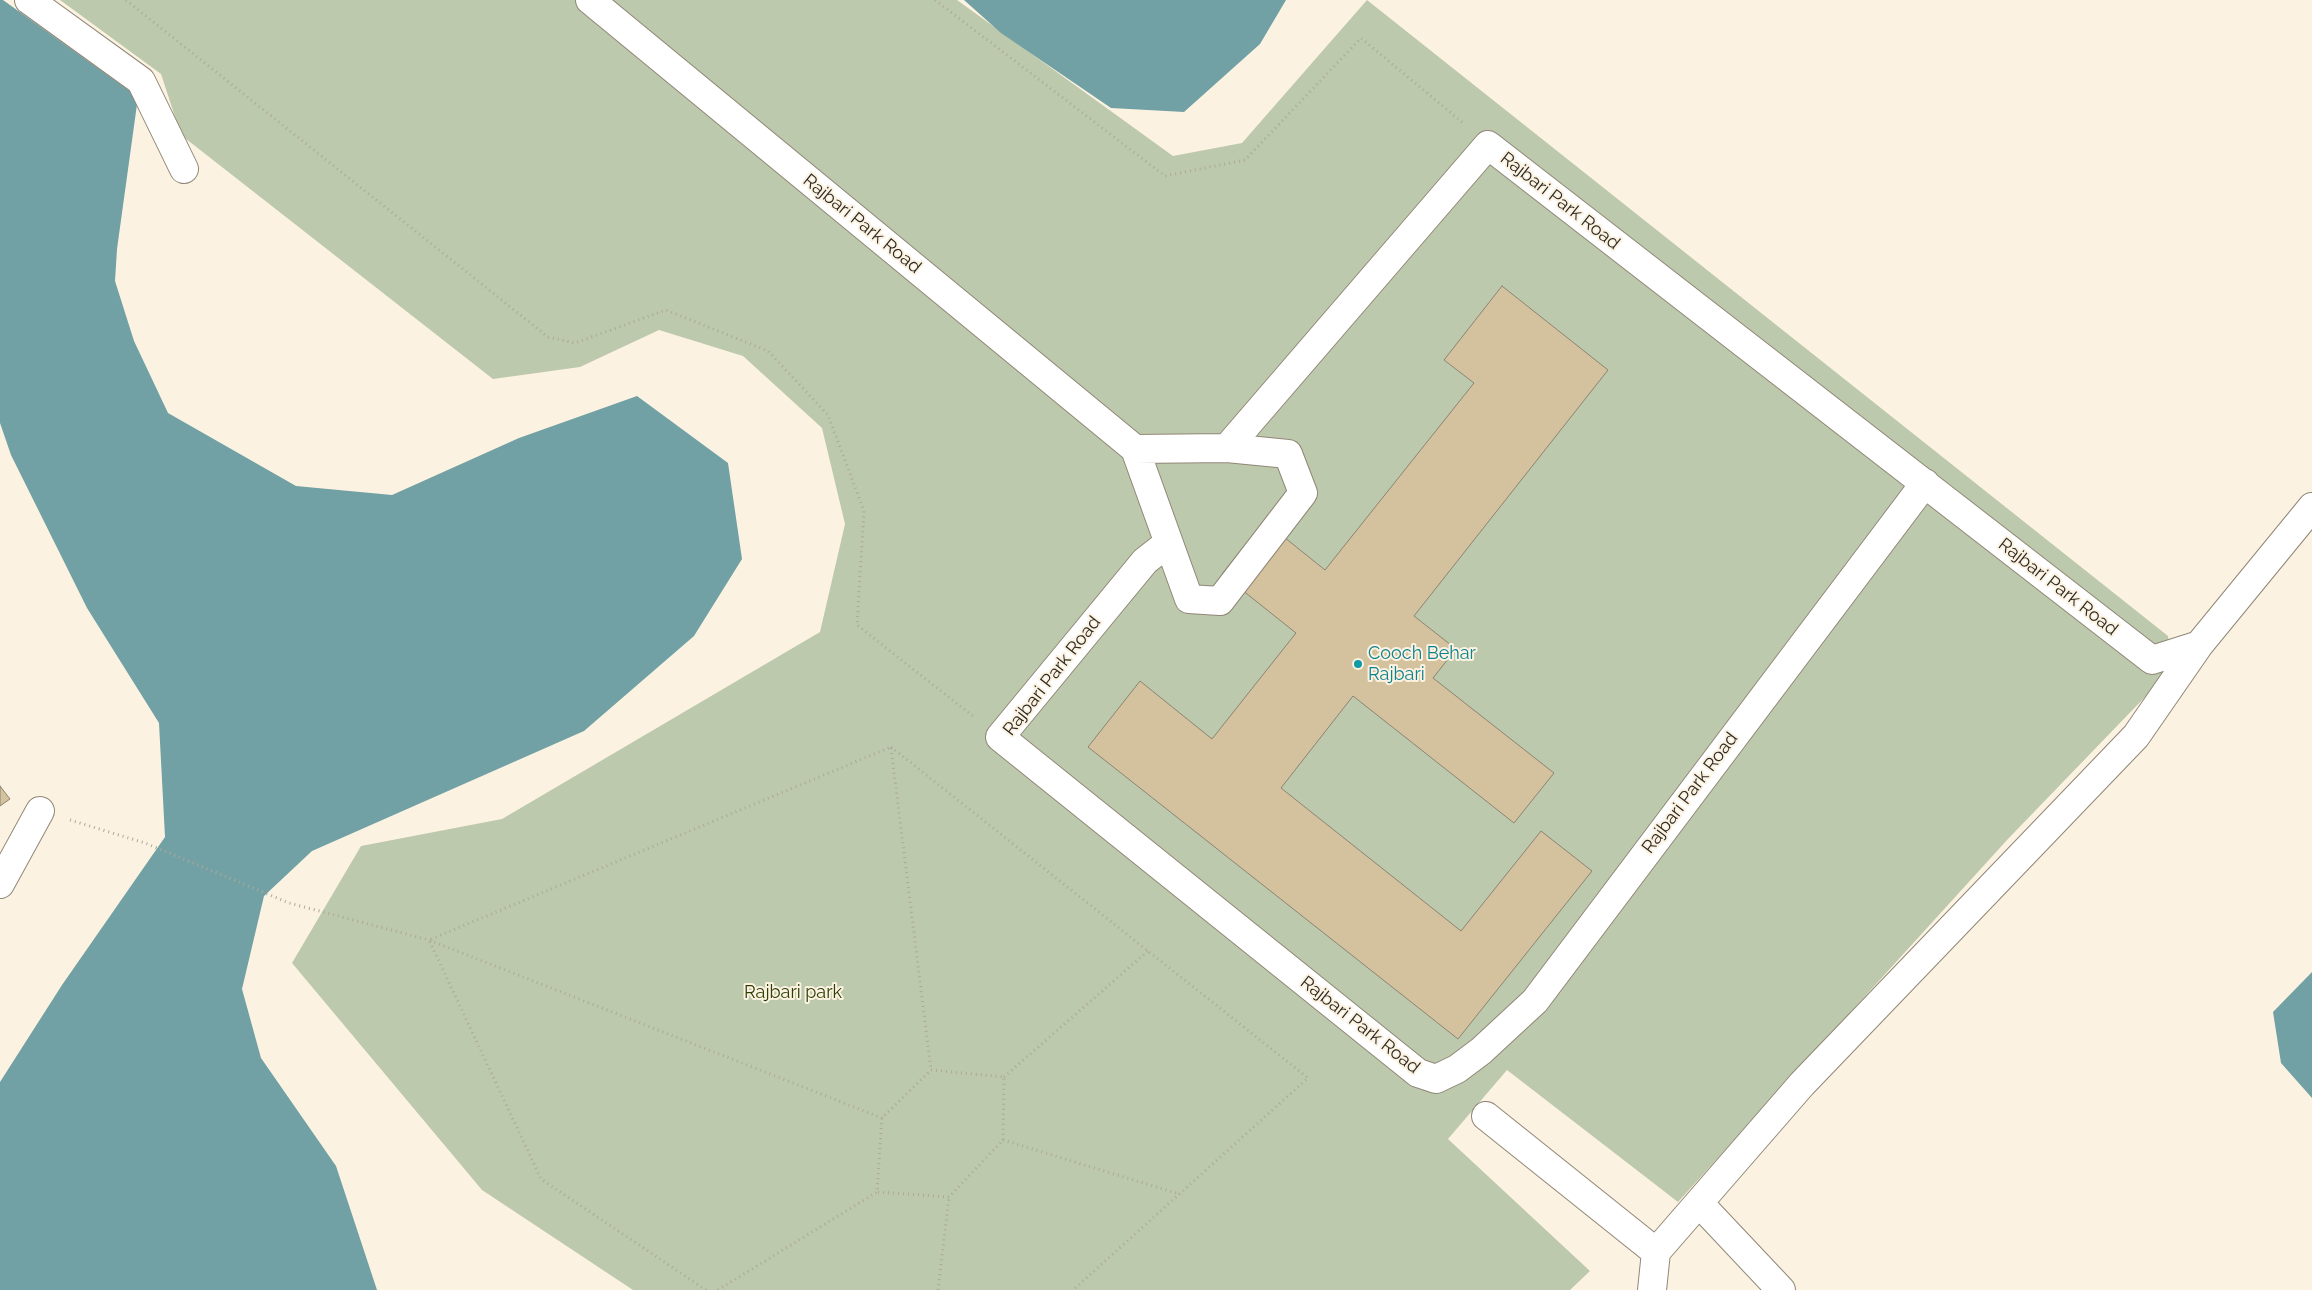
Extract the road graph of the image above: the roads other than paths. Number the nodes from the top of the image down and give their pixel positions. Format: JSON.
{"nodes":[{"id":1,"x":29,"y":0,"type":"edge"},
{"id":2,"x":590,"y":0,"type":"edge"},
{"id":3,"x":184,"y":169,"type":"dead end"},
{"id":4,"x":1227,"y":448,"type":"junction"},
{"id":5,"x":1135,"y":449,"type":"junction"},
{"id":6,"x":1925,"y":483,"type":"junction"},
{"id":7,"x":2312,"y":507,"type":"edge"},
{"id":8,"x":1168,"y":543,"type":"junction"},
{"id":9,"x":2199,"y":645,"type":"junction"},
{"id":10,"x":40,"y":811,"type":"road end"},
{"id":11,"x":0,"y":884,"type":"edge"},
{"id":12,"x":1486,"y":1116,"type":"dead end"},
{"id":13,"x":1699,"y":1203,"type":"junction"},
{"id":14,"x":1656,"y":1252,"type":"junction"},
{"id":15,"x":1652,"y":1290,"type":"edge"},
{"id":16,"x":1781,"y":1290,"type":"edge"}],
"edges":[{"from":1,"to":3,"type":"street"},
{"from":2,"to":5,"type":"street","name":"Rajbari Park Road"},
{"from":4,"to":5,"type":"street"},
{"from":4,"to":6,"type":"street","name":"Rajbari Park Road"},
{"from":4,"to":8,"type":"street"},
{"from":5,"to":8,"type":"street"},
{"from":6,"to":8,"type":"street","name":"Rajbari Park Road"},
{"from":6,"to":9,"type":"street","name":"Rajbari Park Road"},
{"from":7,"to":9,"type":"street"},
{"from":9,"to":13,"type":"street"},
{"from":10,"to":11,"type":"street"},
{"from":12,"to":14,"type":"street"},
{"from":13,"to":14,"type":"street"},
{"from":13,"to":16,"type":"street"},
{"from":14,"to":15,"type":"street"}]}
